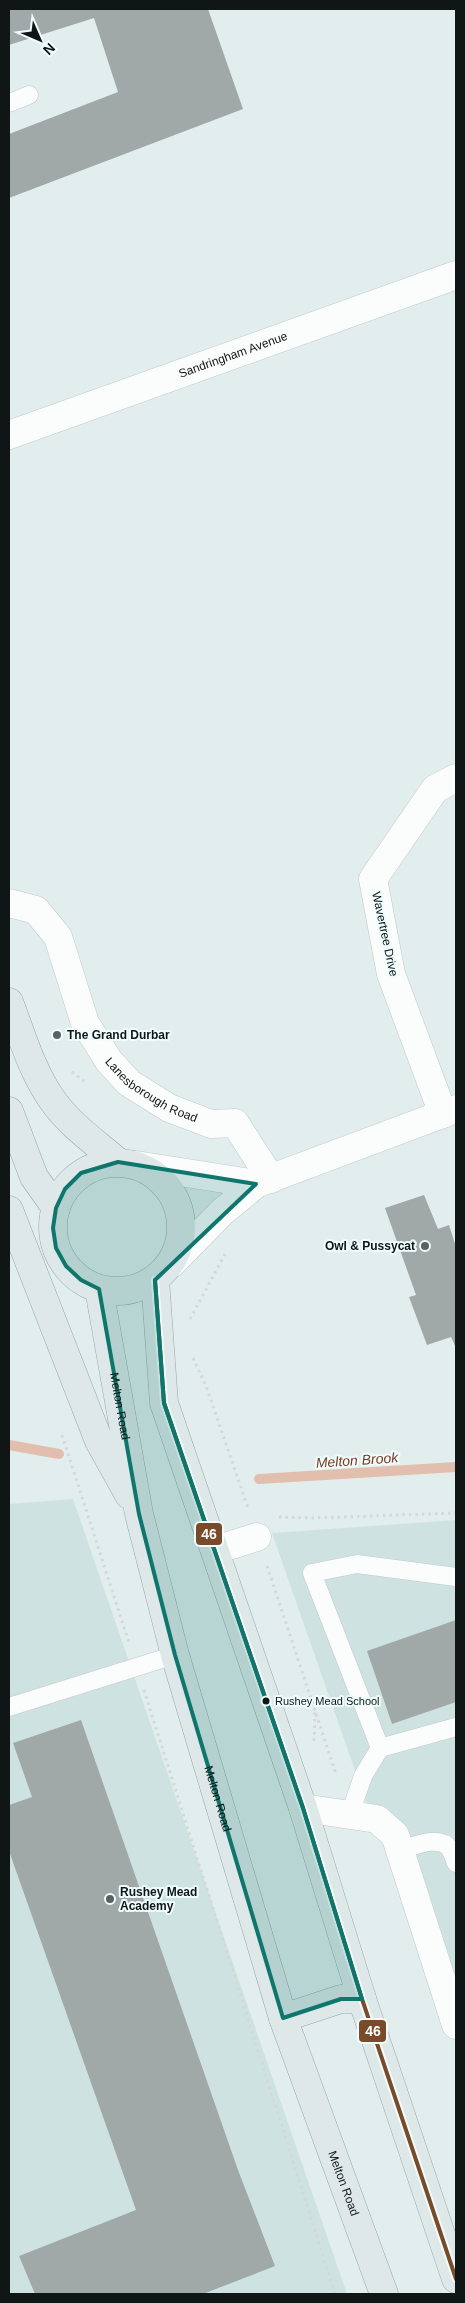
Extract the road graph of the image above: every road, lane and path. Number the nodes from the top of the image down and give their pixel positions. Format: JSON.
{"nodes":[{"id":1,"x":29,"y":95,"type":"dead end"},
{"id":2,"x":9,"y":103,"type":"edge"},
{"id":3,"x":456,"y":275,"type":"edge"},
{"id":4,"x":9,"y":435,"type":"edge"},
{"id":5,"x":456,"y":778,"type":"edge"},
{"id":6,"x":9,"y":903,"type":"edge"},
{"id":7,"x":9,"y":1002,"type":"edge"},
{"id":8,"x":9,"y":1111,"type":"edge"},
{"id":9,"x":449,"y":1112,"type":"edge"},
{"id":10,"x":127,"y":1164,"type":"junction"},
{"id":11,"x":264,"y":1181,"type":"junction"},
{"id":12,"x":56,"y":1208,"type":"junction"},
{"id":13,"x":9,"y":1210,"type":"edge"},
{"id":14,"x":163,"y":1272,"type":"junction"},
{"id":15,"x":99,"y":1289,"type":"junction"},
{"id":16,"x":193,"y":1358,"type":"dead end"},
{"id":17,"x":61,"y":1432,"type":"dead end"},
{"id":18,"x":456,"y":1513,"type":"edge"},
{"id":19,"x":139,"y":1514,"type":"junction"},
{"id":20,"x":278,"y":1517,"type":"dead end"},
{"id":21,"x":257,"y":1537,"type":"junction"},
{"id":22,"x":215,"y":1550,"type":"junction"},
{"id":23,"x":456,"y":1577,"type":"edge"},
{"id":24,"x":175,"y":1655,"type":"junction"},
{"id":25,"x":137,"y":1668,"type":"junction"},
{"id":26,"x":9,"y":1707,"type":"edge"},
{"id":27,"x":456,"y":1728,"type":"edge"},
{"id":28,"x":380,"y":1748,"type":"junction"},
{"id":29,"x":303,"y":1808,"type":"junction"},
{"id":30,"x":350,"y":1814,"type":"junction"},
{"id":31,"x":401,"y":1850,"type":"junction"},
{"id":32,"x":456,"y":1863,"type":"edge"},
{"id":33,"x":448,"y":1976,"type":"edge"},
{"id":34,"x":362,"y":1999,"type":"junction"},
{"id":35,"x":283,"y":2018,"type":"junction"},
{"id":36,"x":456,"y":2025,"type":"edge"},
{"id":37,"x":456,"y":2279,"type":"edge"},
{"id":38,"x":335,"y":2294,"type":"edge"},
{"id":39,"x":384,"y":2294,"type":"edge"}],
"edges":[{"from":1,"to":2,"type":"lane"},
{"from":3,"to":4,"type":"street","name":"Sandringham Avenue"},
{"from":5,"to":9,"type":"street","name":"Wavertree Drive"},
{"from":6,"to":11,"type":"street","name":"Lanesborough Road"},
{"from":7,"to":10,"type":"main road"},
{"from":8,"to":12,"type":"main road"},
{"from":9,"to":11,"type":"street"},
{"from":10,"to":11,"type":"street"},
{"from":10,"to":12,"type":"main road"},
{"from":10,"to":14,"type":"main road"},
{"from":11,"to":14,"type":"street"},
{"from":12,"to":15,"type":"main road"},
{"from":13,"to":19,"type":"main road"},
{"from":14,"to":15,"type":"main road"},
{"from":14,"to":22,"type":"main road"},
{"from":15,"to":19,"type":"main road","name":"Melton Road"},
{"from":16,"to":21,"type":"path"},
{"from":17,"to":25,"type":"path"},
{"from":18,"to":20,"type":"path"},
{"from":19,"to":24,"type":"main road","name":"Melton Road"},
{"from":21,"to":22,"type":"street"},
{"from":21,"to":30,"type":"path"},
{"from":22,"to":29,"type":"main road"},
{"from":23,"to":28,"type":"lane"},
{"from":24,"to":25,"type":"lane"},
{"from":24,"to":35,"type":"main road","name":"Melton Road"},
{"from":25,"to":26,"type":"lane"},
{"from":25,"to":38,"type":"path"},
{"from":27,"to":28,"type":"lane"},
{"from":28,"to":30,"type":"lane"},
{"from":29,"to":30,"type":"street"},
{"from":29,"to":34,"type":"main road"},
{"from":30,"to":31,"type":"street"},
{"from":31,"to":32,"type":"lane"},
{"from":31,"to":33,"type":"street"},
{"from":33,"to":36,"type":"street"},
{"from":34,"to":35,"type":"main road"},
{"from":34,"to":37,"type":"main road"},
{"from":35,"to":39,"type":"main road","name":"Melton Road"}]}
